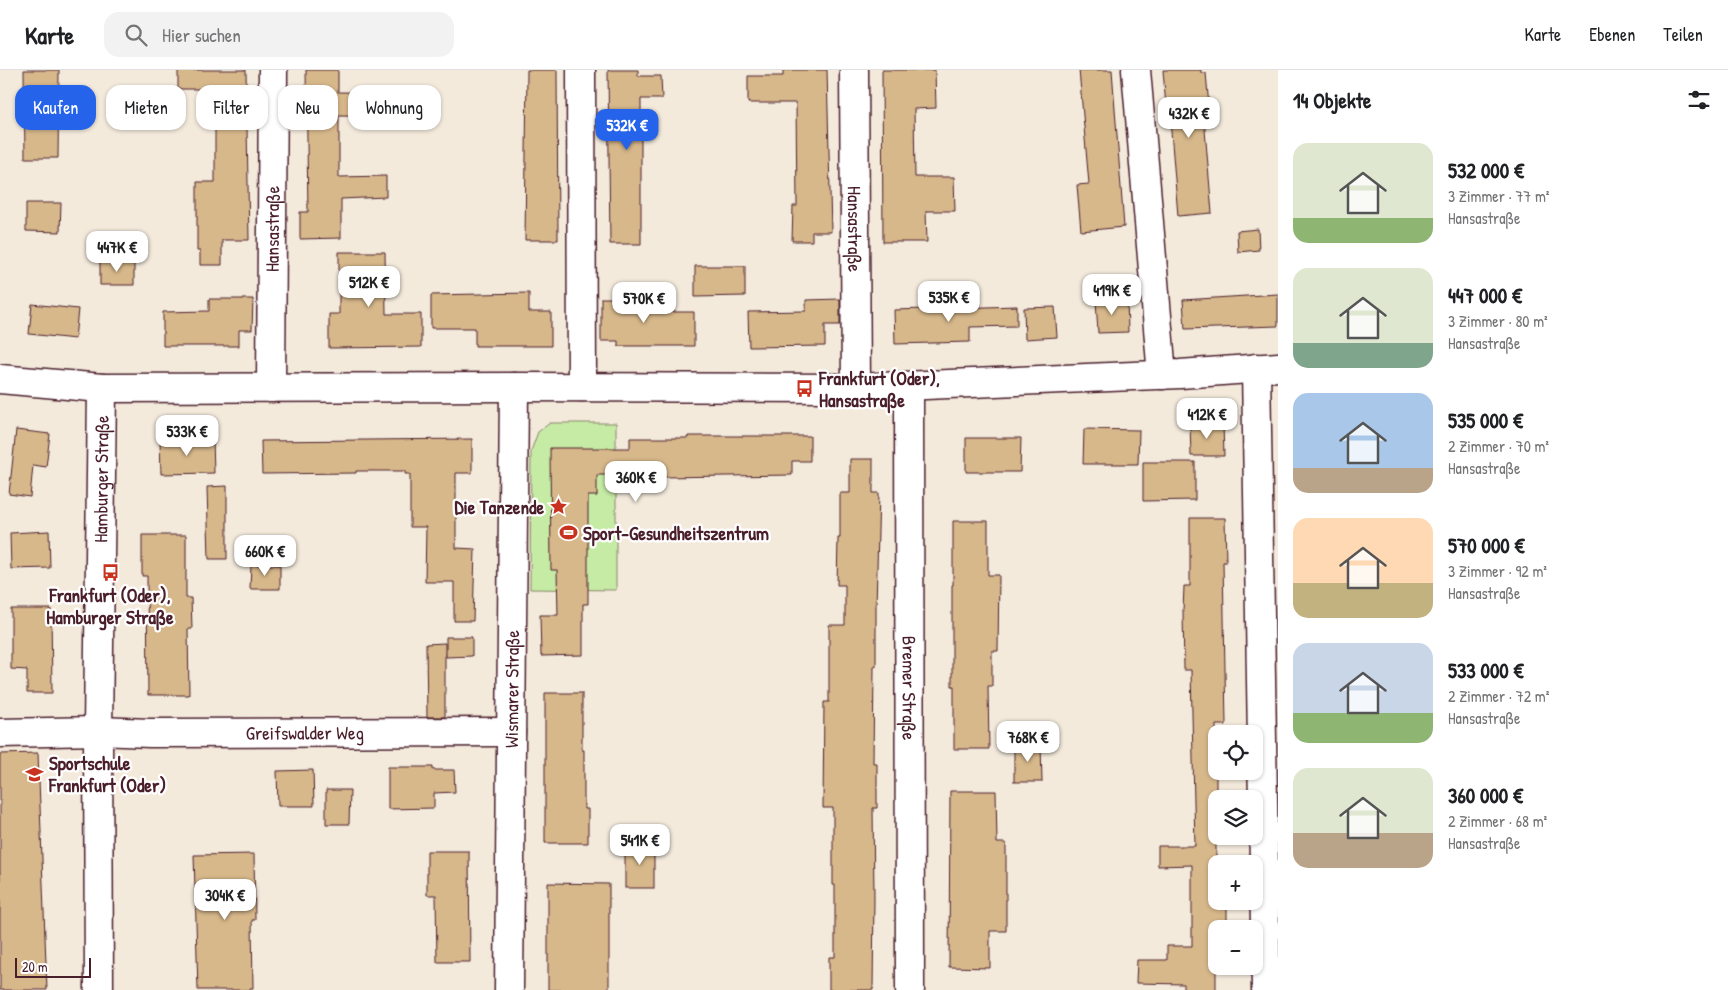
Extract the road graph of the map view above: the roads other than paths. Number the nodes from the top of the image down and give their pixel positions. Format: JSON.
{"nodes":[{"id":1,"x":273,"y":70,"type":"edge"},
{"id":2,"x":581,"y":70,"type":"edge"},
{"id":3,"x":854,"y":70,"type":"edge"},
{"id":4,"x":1136,"y":70,"type":"edge"},
{"id":5,"x":1267,"y":368,"type":"edge"},
{"id":6,"x":1162,"y":375,"type":"junction"},
{"id":7,"x":0,"y":379,"type":"edge"},
{"id":8,"x":909,"y":386,"type":"junction"},
{"id":9,"x":514,"y":387,"type":"junction"},
{"id":10,"x":582,"y":387,"type":"junction"},
{"id":11,"x":102,"y":388,"type":"junction"},
{"id":12,"x":272,"y":388,"type":"junction"},
{"id":13,"x":856,"y":388,"type":"junction"},
{"id":14,"x":98,"y":730,"type":"junction"},
{"id":15,"x":511,"y":732,"type":"junction"},
{"id":16,"x":0,"y":733,"type":"edge"},
{"id":17,"x":99,"y":990,"type":"edge"},
{"id":18,"x":509,"y":990,"type":"edge"},
{"id":19,"x":910,"y":990,"type":"edge"},
{"id":20,"x":1266,"y":990,"type":"edge"}],
"edges":[{"from":1,"to":12,"type":"street","name":"Hansastraße"},
{"from":2,"to":10,"type":"street"},
{"from":3,"to":13,"type":"street","name":"Hansastraße"},
{"from":4,"to":6,"type":"street"},
{"from":5,"to":6,"type":"street"},
{"from":5,"to":20,"type":"street"},
{"from":6,"to":8,"type":"street"},
{"from":7,"to":11,"type":"street"},
{"from":8,"to":13,"type":"street"},
{"from":8,"to":19,"type":"street","name":"Bremer Straße"},
{"from":9,"to":10,"type":"street"},
{"from":9,"to":12,"type":"street"},
{"from":9,"to":15,"type":"street","name":"Wismarer Straße"},
{"from":10,"to":13,"type":"street"},
{"from":11,"to":12,"type":"street"},
{"from":11,"to":14,"type":"street","name":"Hamburger Straße"},
{"from":14,"to":15,"type":"street","name":"Greifswalder Weg"},
{"from":14,"to":16,"type":"street","name":"Greifswalder Weg"},
{"from":14,"to":17,"type":"street","name":"Hamburger Straße"},
{"from":15,"to":18,"type":"street","name":"Wismarer Straße"}]}
